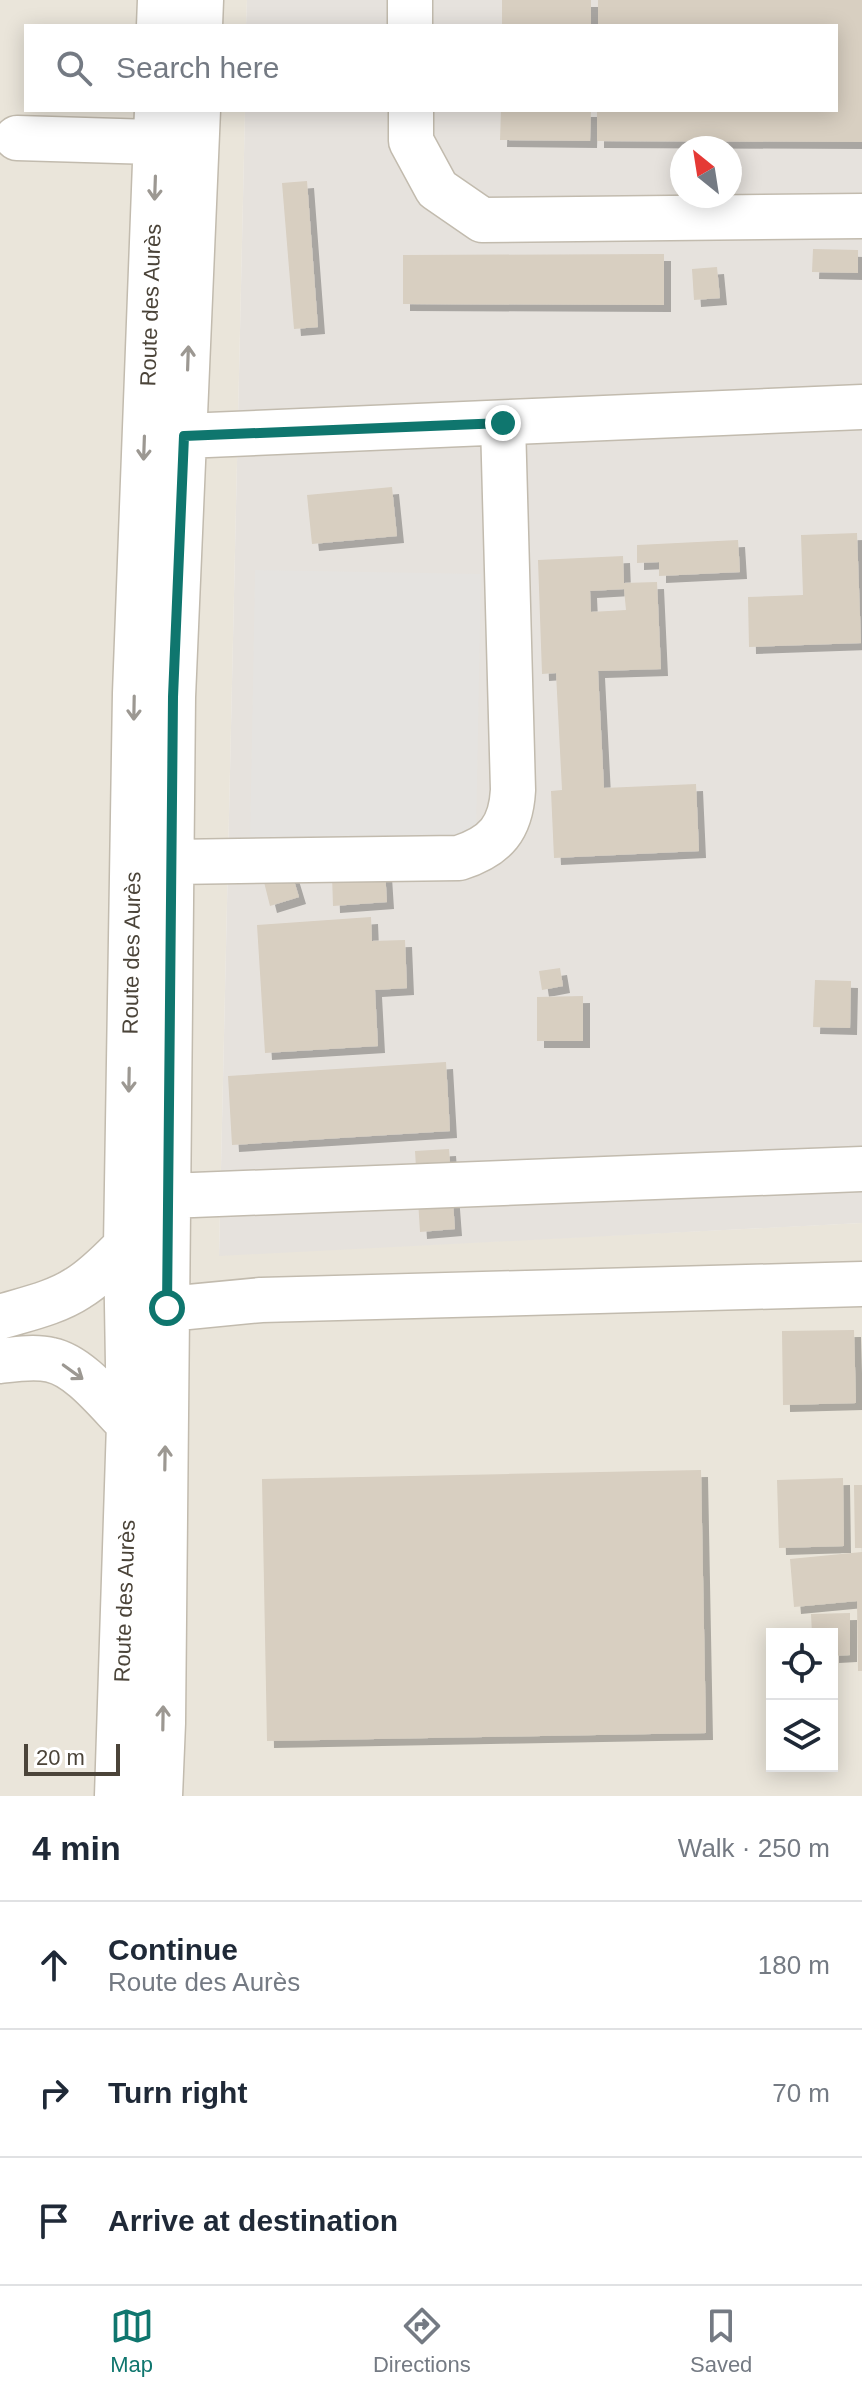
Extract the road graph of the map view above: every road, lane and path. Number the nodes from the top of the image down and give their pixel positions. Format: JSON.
{"nodes":[{"id":1,"x":160,"y":0,"type":"edge"},
{"id":2,"x":201,"y":0,"type":"edge"},
{"id":3,"x":410,"y":0,"type":"edge"},
{"id":4,"x":159,"y":24,"type":"edge"},
{"id":5,"x":200,"y":24,"type":"edge"},
{"id":6,"x":410,"y":24,"type":"edge"},
{"id":7,"x":73,"y":112,"type":"edge"},
{"id":8,"x":411,"y":112,"type":"edge"},
{"id":9,"x":177,"y":126,"type":"edge"},
{"id":10,"x":9,"y":141,"type":"edge"},
{"id":11,"x":862,"y":216,"type":"edge"},
{"id":12,"x":862,"y":407,"type":"edge"},
{"id":13,"x":503,"y":423,"type":"junction"},
{"id":14,"x":184,"y":436,"type":"junction"},
{"id":15,"x":172,"y":862,"type":"junction"},
{"id":16,"x":862,"y":1169,"type":"edge"},
{"id":17,"x":147,"y":1195,"type":"junction"},
{"id":18,"x":126,"y":1246,"type":"junction"},
{"id":19,"x":862,"y":1284,"type":"edge"},
{"id":20,"x":147,"y":1311,"type":"junction"},
{"id":21,"x":0,"y":1317,"type":"edge"},
{"id":22,"x":0,"y":1361,"type":"edge"},
{"id":23,"x":129,"y":1424,"type":"junction"},
{"id":24,"x":117,"y":1796,"type":"edge"},
{"id":25,"x":160,"y":1796,"type":"edge"}],
"edges":[{"from":1,"to":4,"type":"street"},
{"from":2,"to":5,"type":"street"},
{"from":3,"to":6,"type":"street"},
{"from":7,"to":10,"type":"street"},
{"from":8,"to":11,"type":"street"},
{"from":9,"to":10,"type":"street"},
{"from":14,"to":9,"type":"street","name":"Route des Aurès","one_way":true},
{"from":9,"to":17,"type":"street","name":"Route des Aurès","one_way":true},
{"from":12,"to":13,"type":"street"},
{"from":13,"to":14,"type":"street"},
{"from":13,"to":15,"type":"street"},
{"from":14,"to":15,"type":"street","name":"Route des Aurès"},
{"from":15,"to":17,"type":"street","name":"Route des Aurès"},
{"from":16,"to":17,"type":"street"},
{"from":17,"to":18,"type":"street","name":"Route des Aurès"},
{"from":17,"to":20,"type":"street","name":"Route des Aurès"},
{"from":18,"to":20,"type":"street","name":"Route des Aurès"},
{"from":18,"to":21,"type":"street"},
{"from":19,"to":20,"type":"street"},
{"from":20,"to":23,"type":"street","name":"Route des Aurès"},
{"from":25,"to":20,"type":"street","name":"Route des Aurès","one_way":true},
{"from":22,"to":23,"type":"street","one_way":true},
{"from":23,"to":24,"type":"street","name":"Route des Aurès"}]}
